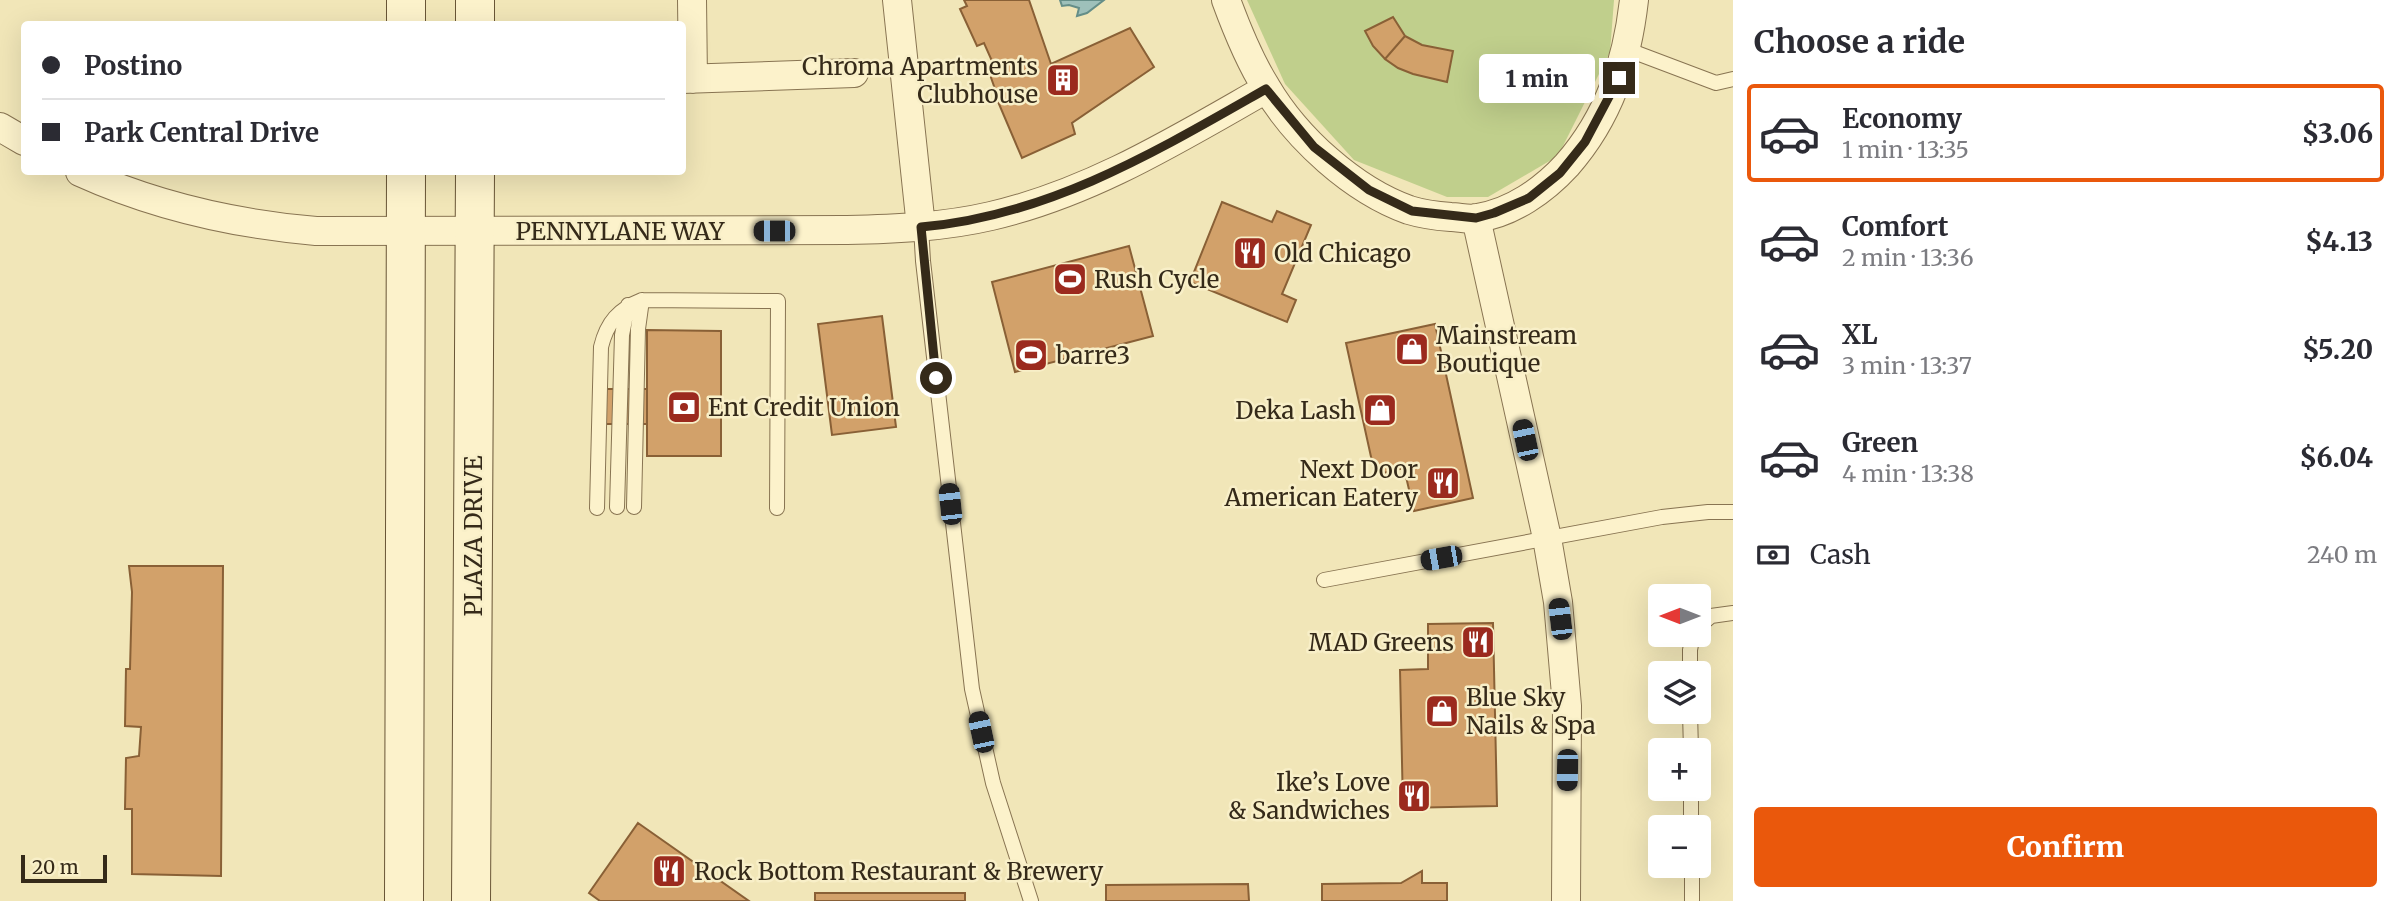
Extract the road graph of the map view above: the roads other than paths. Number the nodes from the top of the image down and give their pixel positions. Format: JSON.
{"nodes":[{"id":1,"x":406,"y":0,"type":"edge"},
{"id":2,"x":475,"y":0,"type":"edge"},
{"id":3,"x":692,"y":0,"type":"edge"},
{"id":4,"x":897,"y":0,"type":"edge"},
{"id":5,"x":1226,"y":0,"type":"edge"},
{"id":6,"x":1634,"y":0,"type":"edge"},
{"id":7,"x":406,"y":21,"type":"edge"},
{"id":8,"x":475,"y":21,"type":"edge"},
{"id":9,"x":1626,"y":49,"type":"junction"},
{"id":10,"x":853,"y":73,"type":"dead end"},
{"id":11,"x":688,"y":79,"type":"edge"},
{"id":12,"x":1733,"y":79,"type":"edge"},
{"id":13,"x":1266,"y":89,"type":"junction"},
{"id":14,"x":0,"y":127,"type":"edge"},
{"id":15,"x":21,"y":139,"type":"edge"},
{"id":16,"x":87,"y":175,"type":"edge"},
{"id":17,"x":406,"y":175,"type":"edge"},
{"id":18,"x":475,"y":175,"type":"edge"},
{"id":19,"x":1476,"y":218,"type":"junction"},
{"id":20,"x":921,"y":227,"type":"junction"},
{"id":21,"x":405,"y":232,"type":"junction"},
{"id":22,"x":475,"y":232,"type":"junction"},
{"id":23,"x":635,"y":303,"type":"junction"},
{"id":24,"x":617,"y":507,"type":"dead end"},
{"id":25,"x":634,"y":507,"type":"dead end"},
{"id":26,"x":597,"y":508,"type":"dead end"},
{"id":27,"x":777,"y":508,"type":"dead end"},
{"id":28,"x":1733,"y":512,"type":"edge"},
{"id":29,"x":1547,"y":538,"type":"junction"},
{"id":30,"x":1324,"y":580,"type":"dead end"},
{"id":31,"x":1733,"y":613,"type":"edge"},
{"id":32,"x":1712,"y":616,"type":"edge"},
{"id":33,"x":1692,"y":878,"type":"edge"},
{"id":34,"x":404,"y":901,"type":"edge"},
{"id":35,"x":471,"y":901,"type":"edge"},
{"id":36,"x":1031,"y":901,"type":"edge"},
{"id":37,"x":1566,"y":901,"type":"edge"},
{"id":38,"x":1692,"y":901,"type":"edge"}],
"edges":[{"from":1,"to":7,"type":"street"},
{"from":2,"to":8,"type":"street"},
{"from":3,"to":11,"type":"street"},
{"from":4,"to":20,"type":"street"},
{"from":5,"to":13,"type":"street"},
{"from":6,"to":9,"type":"street"},
{"from":9,"to":12,"type":"lane"},
{"from":9,"to":19,"type":"street"},
{"from":10,"to":11,"type":"street"},
{"from":13,"to":19,"type":"street"},
{"from":13,"to":20,"type":"street","name":"PENNYLANE WAY"},
{"from":14,"to":15,"type":"street"},
{"from":16,"to":21,"type":"street","name":"PENNYLANE WAY"},
{"from":17,"to":21,"type":"street"},
{"from":18,"to":22,"type":"street","name":"PLAZA DRIVE"},
{"from":19,"to":29,"type":"street"},
{"from":20,"to":22,"type":"street","name":"PENNYLANE WAY"},
{"from":20,"to":36,"type":"lane"},
{"from":21,"to":22,"type":"street","name":"PENNYLANE WAY"},
{"from":21,"to":34,"type":"street"},
{"from":22,"to":35,"type":"street","name":"PLAZA DRIVE"},
{"from":23,"to":24,"type":"lane"},
{"from":23,"to":25,"type":"lane"},
{"from":23,"to":26,"type":"lane"},
{"from":23,"to":27,"type":"lane"},
{"from":28,"to":29,"type":"lane"},
{"from":29,"to":30,"type":"lane"},
{"from":29,"to":37,"type":"street"},
{"from":31,"to":32,"type":"lane"},
{"from":33,"to":38,"type":"lane"}]}
